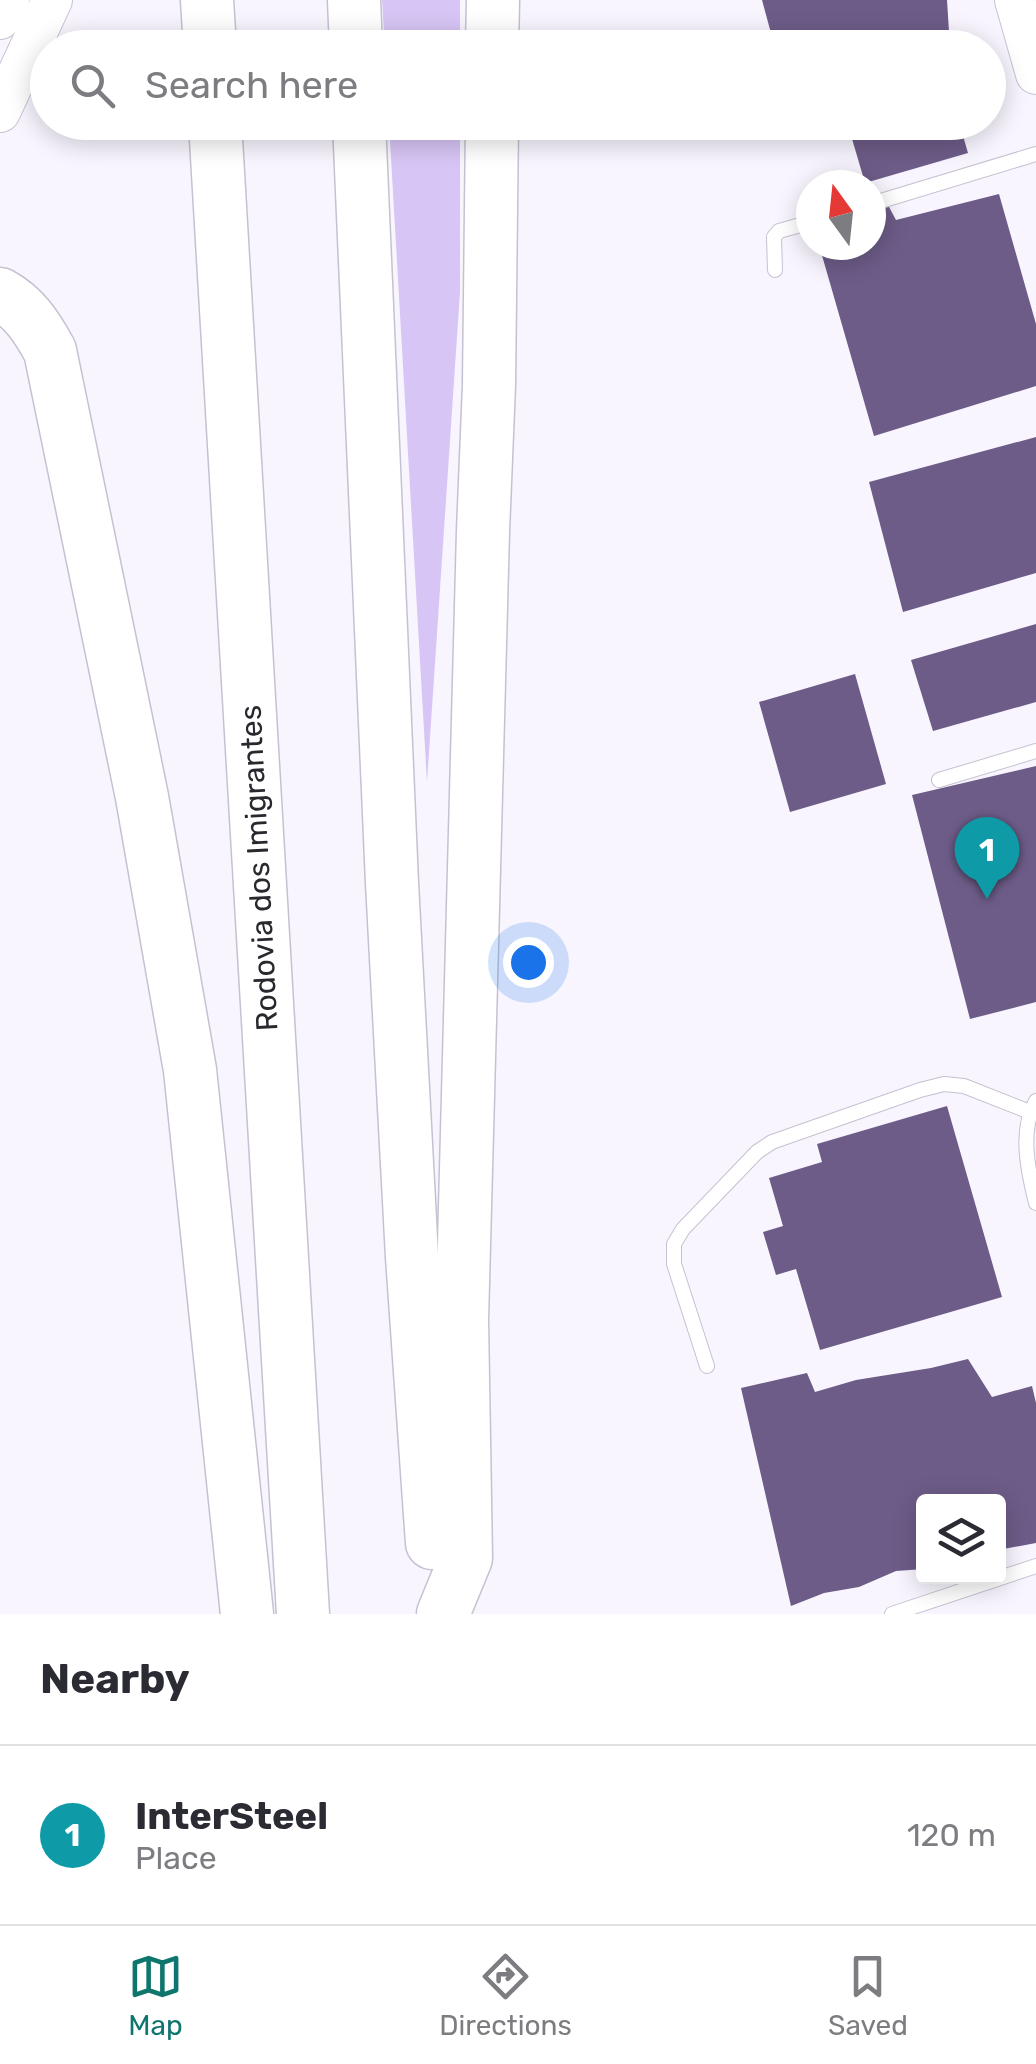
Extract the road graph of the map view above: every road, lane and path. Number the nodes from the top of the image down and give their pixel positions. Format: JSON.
{"nodes":[{"id":1,"x":9,"y":0,"type":"edge"},
{"id":2,"x":52,"y":0,"type":"edge"},
{"id":3,"x":207,"y":0,"type":"edge"},
{"id":4,"x":354,"y":0,"type":"edge"},
{"id":5,"x":493,"y":0,"type":"edge"},
{"id":6,"x":1016,"y":0,"type":"edge"},
{"id":7,"x":0,"y":20,"type":"edge"},
{"id":8,"x":38,"y":30,"type":"edge"},
{"id":9,"x":209,"y":30,"type":"edge"},
{"id":10,"x":355,"y":30,"type":"edge"},
{"id":11,"x":492,"y":30,"type":"edge"},
{"id":12,"x":30,"y":47,"type":"edge"},
{"id":13,"x":1036,"y":74,"type":"edge"},
{"id":14,"x":0,"y":112,"type":"edge"},
{"id":15,"x":215,"y":140,"type":"edge"},
{"id":16,"x":360,"y":140,"type":"edge"},
{"id":17,"x":492,"y":140,"type":"edge"},
{"id":18,"x":1036,"y":154,"type":"edge"},
{"id":19,"x":886,"y":199,"type":"edge"},
{"id":20,"x":796,"y":226,"type":"edge"},
{"id":21,"x":775,"y":270,"type":"dead end"},
{"id":22,"x":0,"y":294,"type":"edge"},
{"id":23,"x":1036,"y":751,"type":"edge"},
{"id":24,"x":939,"y":780,"type":"dead end"},
{"id":25,"x":1033,"y":1106,"type":"edge"},
{"id":26,"x":1036,"y":1203,"type":"edge"},
{"id":27,"x":707,"y":1366,"type":"dead end"},
{"id":28,"x":1036,"y":1566,"type":"edge"},
{"id":29,"x":247,"y":1614,"type":"edge"},
{"id":30,"x":304,"y":1614,"type":"edge"},
{"id":31,"x":440,"y":1614,"type":"edge"},
{"id":32,"x":892,"y":1614,"type":"edge"}],
"edges":[{"from":1,"to":7,"type":"main road"},
{"from":2,"to":8,"type":"main road"},
{"from":3,"to":9,"type":"highway"},
{"from":4,"to":10,"type":"highway"},
{"from":5,"to":11,"type":"highway"},
{"from":6,"to":13,"type":"main road"},
{"from":12,"to":14,"type":"main road"},
{"from":15,"to":30,"type":"highway","name":"Rodovia dos Imigrantes"},
{"from":16,"to":31,"type":"highway"},
{"from":17,"to":31,"type":"highway"},
{"from":18,"to":19,"type":"lane"},
{"from":20,"to":21,"type":"lane"},
{"from":22,"to":29,"type":"highway"},
{"from":23,"to":24,"type":"lane"},
{"from":25,"to":26,"type":"lane"},
{"from":25,"to":27,"type":"lane"},
{"from":28,"to":32,"type":"lane"}]}
